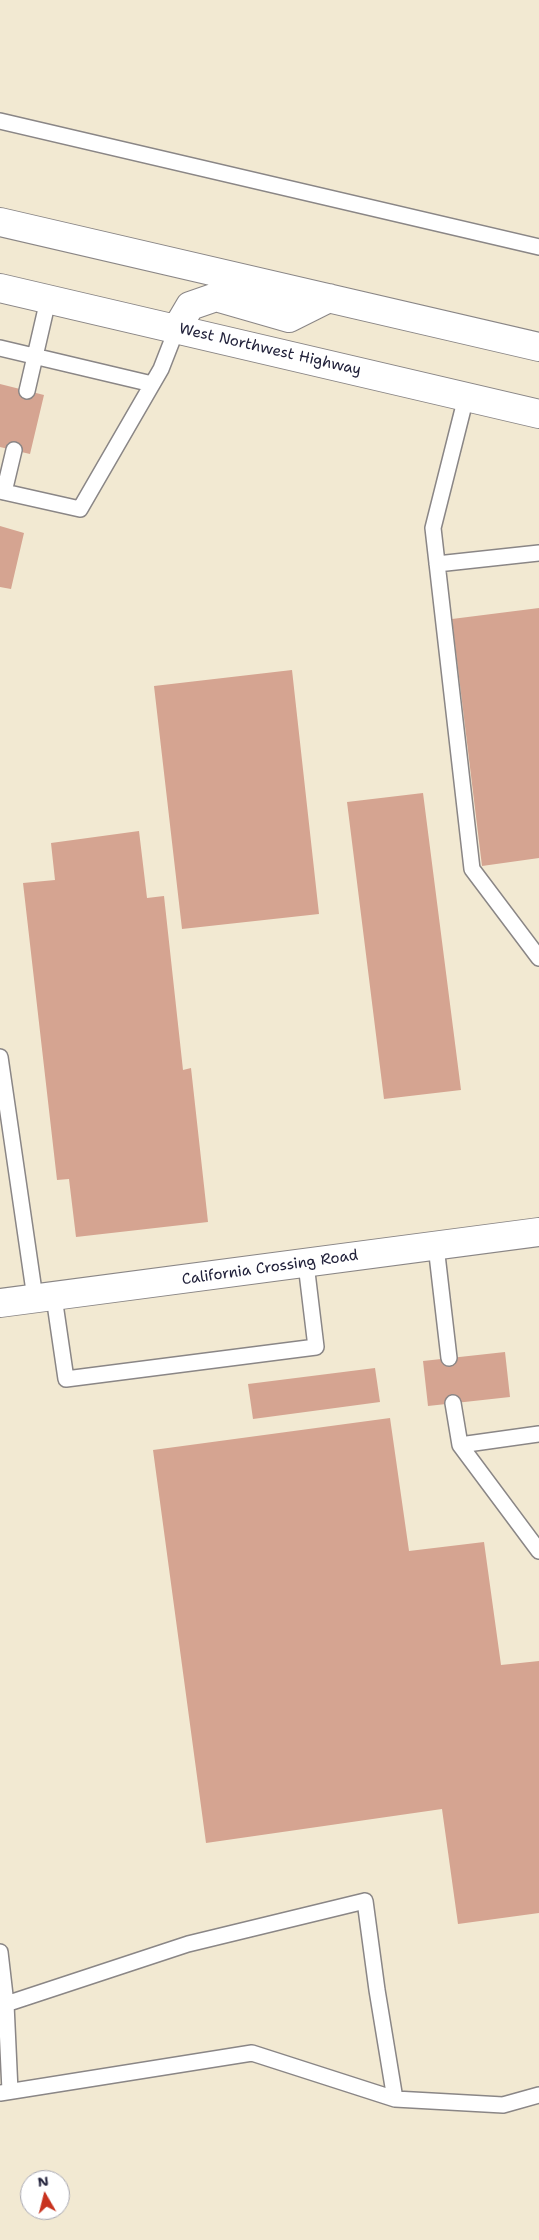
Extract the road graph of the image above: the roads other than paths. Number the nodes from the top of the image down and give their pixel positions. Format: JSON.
{"nodes":[{"id":1,"x":0,"y":121,"type":"edge"},
{"id":2,"x":0,"y":222,"type":"edge"},
{"id":3,"x":539,"y":247,"type":"edge"},
{"id":4,"x":0,"y":288,"type":"edge"},
{"id":5,"x":329,"y":298,"type":"junction"},
{"id":6,"x":48,"y":300,"type":"junction"},
{"id":7,"x":177,"y":328,"type":"junction"},
{"id":8,"x":539,"y":347,"type":"edge"},
{"id":9,"x":0,"y":348,"type":"edge"},
{"id":10,"x":36,"y":356,"type":"junction"},
{"id":11,"x":152,"y":384,"type":"junction"},
{"id":12,"x":27,"y":391,"type":"dead end"},
{"id":13,"x":466,"y":397,"type":"junction"},
{"id":14,"x":539,"y":414,"type":"edge"},
{"id":15,"x":14,"y":450,"type":"dead end"},
{"id":16,"x":2,"y":491,"type":"edge"},
{"id":17,"x":539,"y":553,"type":"edge"},
{"id":18,"x":437,"y":564,"type":"junction"},
{"id":19,"x":539,"y":958,"type":"edge"},
{"id":20,"x":0,"y":1056,"type":"edge"},
{"id":21,"x":539,"y":1232,"type":"edge"},
{"id":22,"x":436,"y":1246,"type":"junction"},
{"id":23,"x":306,"y":1264,"type":"junction"},
{"id":24,"x":44,"y":1298,"type":"junction"},
{"id":25,"x":0,"y":1303,"type":"edge"},
{"id":26,"x":449,"y":1358,"type":"dead end"},
{"id":27,"x":453,"y":1403,"type":"dead end"},
{"id":28,"x":539,"y":1434,"type":"edge"},
{"id":29,"x":460,"y":1446,"type":"junction"},
{"id":30,"x":539,"y":1551,"type":"edge"},
{"id":31,"x":0,"y":1952,"type":"edge"},
{"id":32,"x":6,"y":2004,"type":"junction"},
{"id":33,"x":5,"y":2092,"type":"edge"},
{"id":34,"x":539,"y":2095,"type":"edge"},
{"id":35,"x":395,"y":2099,"type":"junction"}],
"edges":[{"from":1,"to":3,"type":"lane"},
{"from":2,"to":5,"type":"main road"},
{"from":4,"to":6,"type":"main road","name":"West Northwest Highway"},
{"from":5,"to":7,"type":"main road"},
{"from":5,"to":8,"type":"main road"},
{"from":6,"to":7,"type":"main road","name":"West Northwest Highway"},
{"from":6,"to":10,"type":"lane"},
{"from":7,"to":11,"type":"lane"},
{"from":7,"to":13,"type":"main road","name":"West Northwest Highway"},
{"from":9,"to":10,"type":"lane"},
{"from":10,"to":11,"type":"lane"},
{"from":10,"to":12,"type":"lane"},
{"from":11,"to":16,"type":"lane"},
{"from":13,"to":14,"type":"main road","name":"West Northwest Highway"},
{"from":13,"to":18,"type":"lane"},
{"from":15,"to":16,"type":"lane"},
{"from":17,"to":18,"type":"lane"},
{"from":18,"to":19,"type":"lane"},
{"from":20,"to":24,"type":"lane"},
{"from":21,"to":22,"type":"main road","name":"California Crossing Road"},
{"from":22,"to":23,"type":"main road","name":"California Crossing Road"},
{"from":22,"to":26,"type":"lane"},
{"from":23,"to":24,"type":"main road","name":"California Crossing Road"},
{"from":23,"to":24,"type":"lane"},
{"from":24,"to":25,"type":"main road","name":"California Crossing Road"},
{"from":27,"to":29,"type":"lane"},
{"from":28,"to":29,"type":"lane"},
{"from":29,"to":30,"type":"lane"},
{"from":31,"to":32,"type":"lane"},
{"from":32,"to":33,"type":"lane"},
{"from":32,"to":35,"type":"lane"},
{"from":33,"to":35,"type":"lane"},
{"from":34,"to":35,"type":"lane"}]}
